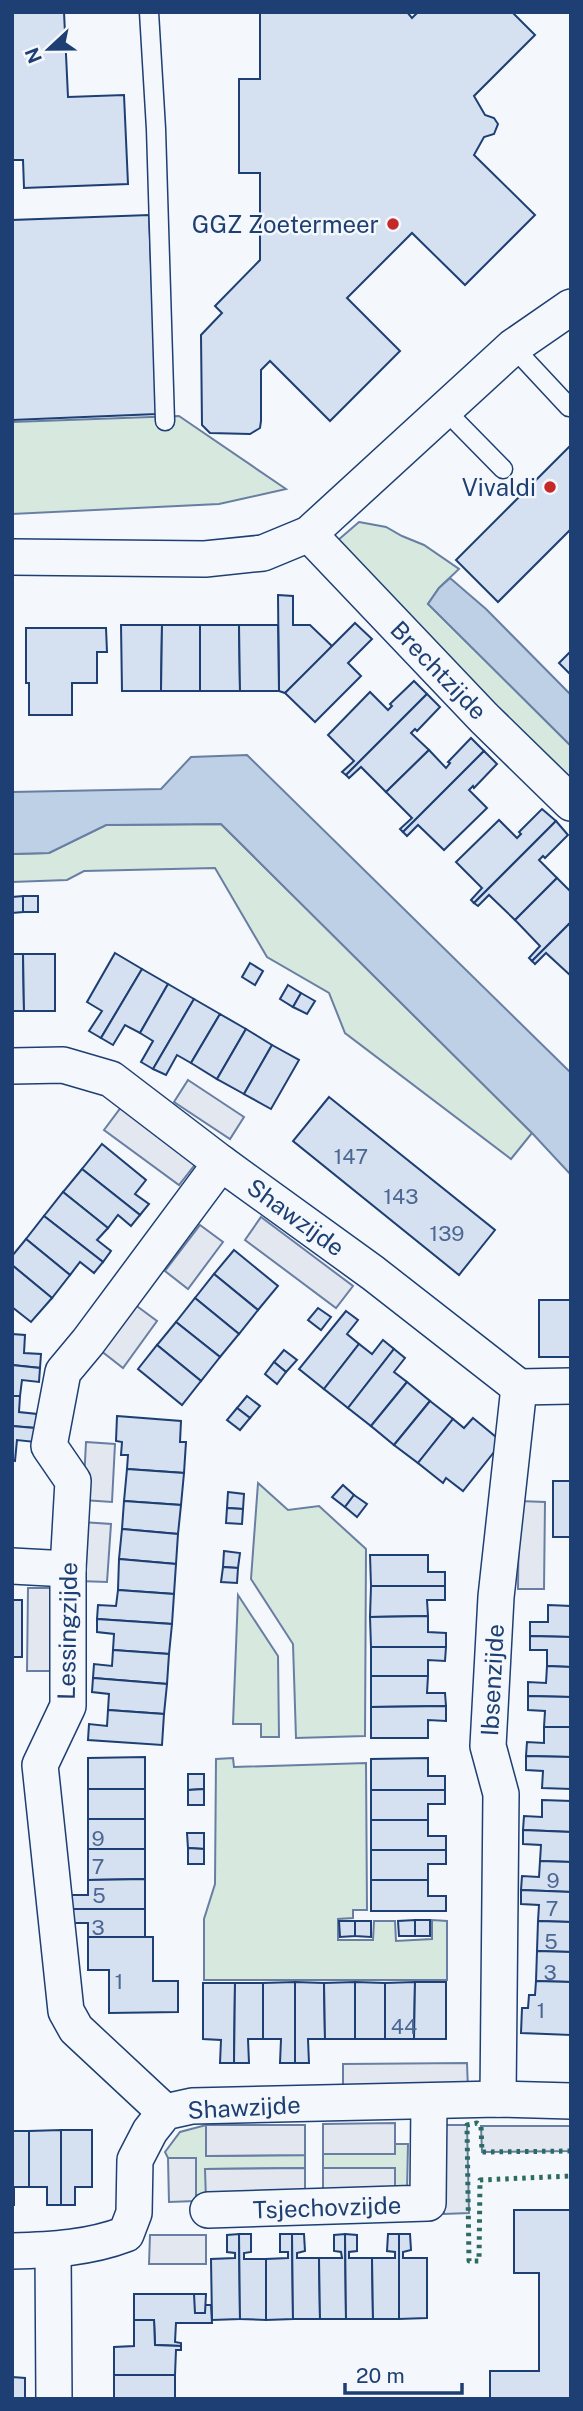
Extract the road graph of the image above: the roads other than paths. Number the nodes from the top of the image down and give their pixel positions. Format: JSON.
{"nodes":[{"id":1,"x":149,"y":12,"type":"edge"},
{"id":2,"x":571,"y":307,"type":"edge"},
{"id":3,"x":513,"y":347,"type":"junction"},
{"id":4,"x":569,"y":407,"type":"edge"},
{"id":5,"x":446,"y":411,"type":"junction"},
{"id":6,"x":165,"y":421,"type":"dead end"},
{"id":7,"x":503,"y":469,"type":"dead end"},
{"id":8,"x":309,"y":534,"type":"junction"},
{"id":9,"x":12,"y":557,"type":"edge"},
{"id":10,"x":571,"y":803,"type":"edge"},
{"id":11,"x":12,"y":1066,"type":"edge"},
{"id":12,"x":221,"y":1163,"type":"junction"},
{"id":13,"x":571,"y":1386,"type":"edge"},
{"id":14,"x":519,"y":1387,"type":"junction"},
{"id":15,"x":12,"y":1566,"type":"edge"},
{"id":16,"x":68,"y":1569,"type":"junction"},
{"id":17,"x":498,"y":2099,"type":"junction"},
{"id":18,"x":429,"y":2101,"type":"junction"},
{"id":19,"x":571,"y":2101,"type":"edge"},
{"id":20,"x":165,"y":2112,"type":"junction"},
{"id":21,"x":208,"y":2210,"type":"dead end"},
{"id":22,"x":53,"y":2250,"type":"junction"},
{"id":23,"x":12,"y":2251,"type":"edge"},
{"id":24,"x":54,"y":2399,"type":"edge"}],
"edges":[{"from":1,"to":6,"type":"lane"},
{"from":2,"to":3,"type":"street"},
{"from":3,"to":4,"type":"lane"},
{"from":3,"to":5,"type":"street"},
{"from":5,"to":7,"type":"lane"},
{"from":5,"to":8,"type":"street"},
{"from":8,"to":9,"type":"street"},
{"from":8,"to":10,"type":"street","name":"Brechtzijde"},
{"from":11,"to":12,"type":"street","name":"Shawzijde"},
{"from":12,"to":14,"type":"street","name":"Shawzijde"},
{"from":12,"to":16,"type":"street","name":"Lessingzijde"},
{"from":13,"to":14,"type":"street"},
{"from":14,"to":17,"type":"street","name":"Ibsenzijde"},
{"from":15,"to":16,"type":"street"},
{"from":16,"to":20,"type":"street","name":"Lessingzijde"},
{"from":17,"to":18,"type":"street","name":"Shawzijde"},
{"from":17,"to":19,"type":"street","name":"Shawzijde"},
{"from":18,"to":20,"type":"street","name":"Shawzijde"},
{"from":18,"to":21,"type":"street","name":"Tsjechovzijde"},
{"from":20,"to":22,"type":"street","name":"Shawzijde"},
{"from":22,"to":23,"type":"street","name":"Shawzijde"},
{"from":22,"to":24,"type":"street"}]}
